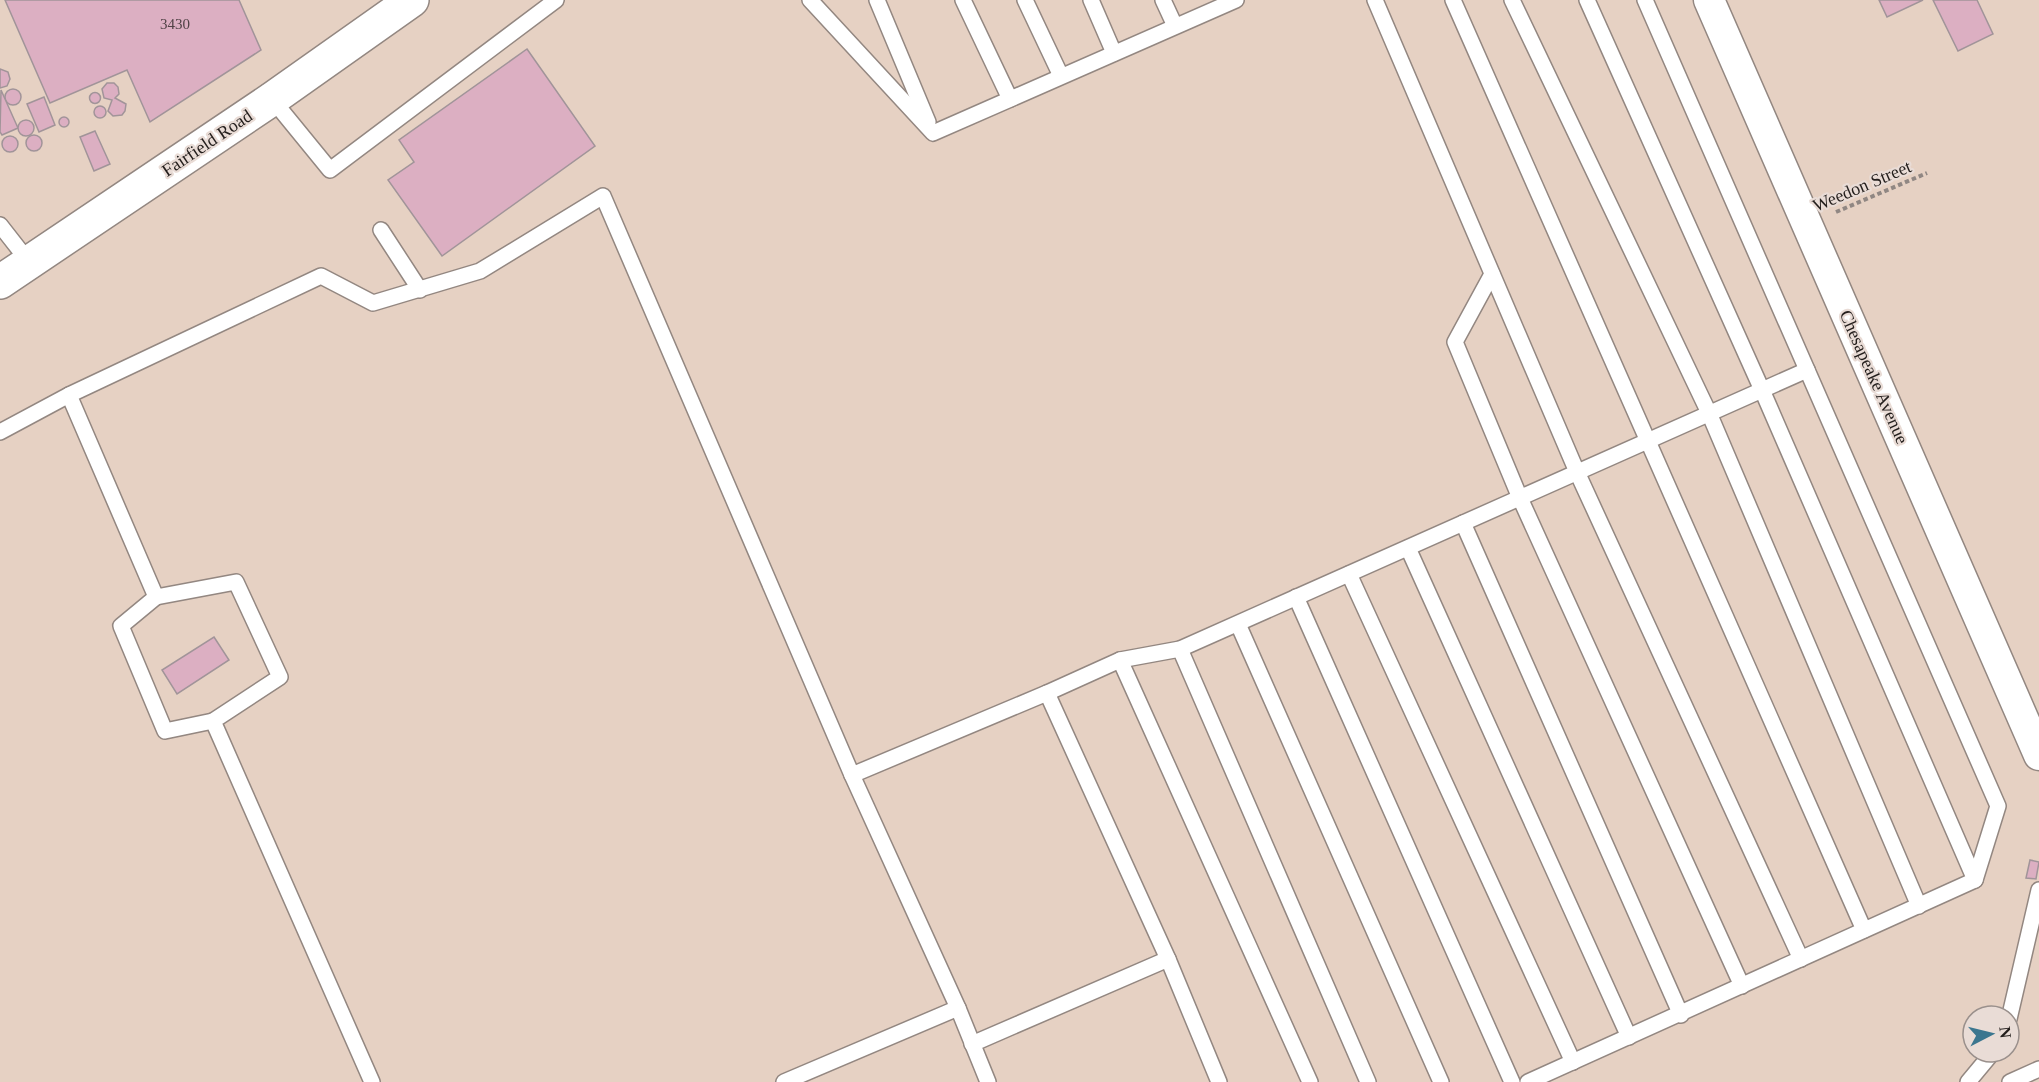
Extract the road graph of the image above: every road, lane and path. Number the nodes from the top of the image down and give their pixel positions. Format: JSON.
{"nodes":[{"id":1,"x":412,"y":0,"type":"edge"},
{"id":2,"x":556,"y":0,"type":"edge"},
{"id":3,"x":877,"y":0,"type":"edge"},
{"id":4,"x":963,"y":0,"type":"edge"},
{"id":5,"x":1025,"y":0,"type":"edge"},
{"id":6,"x":1091,"y":0,"type":"edge"},
{"id":7,"x":1163,"y":0,"type":"edge"},
{"id":8,"x":1236,"y":0,"type":"edge"},
{"id":9,"x":1375,"y":0,"type":"edge"},
{"id":10,"x":1453,"y":0,"type":"edge"},
{"id":11,"x":1512,"y":0,"type":"edge"},
{"id":12,"x":1587,"y":0,"type":"edge"},
{"id":13,"x":1645,"y":0,"type":"edge"},
{"id":14,"x":1709,"y":0,"type":"edge"},
{"id":15,"x":814,"y":2,"type":"edge"},
{"id":16,"x":1175,"y":26,"type":"junction"},
{"id":17,"x":1114,"y":53,"type":"junction"},
{"id":18,"x":1061,"y":76,"type":"junction"},
{"id":19,"x":272,"y":99,"type":"junction"},
{"id":20,"x":1010,"y":99,"type":"junction"},
{"id":21,"x":933,"y":133,"type":"junction"},
{"id":22,"x":1927,"y":173,"type":"dead end"},
{"id":23,"x":1808,"y":224,"type":"junction"},
{"id":24,"x":0,"y":225,"type":"edge"},
{"id":25,"x":381,"y":230,"type":"dead end"},
{"id":26,"x":29,"y":262,"type":"junction"},
{"id":27,"x":1492,"y":274,"type":"junction"},
{"id":28,"x":0,"y":282,"type":"edge"},
{"id":29,"x":420,"y":290,"type":"junction"},
{"id":30,"x":1807,"y":370,"type":"junction"},
{"id":31,"x":1761,"y":390,"type":"junction"},
{"id":32,"x":69,"y":395,"type":"junction"},
{"id":33,"x":1709,"y":413,"type":"junction"},
{"id":34,"x":0,"y":432,"type":"edge"},
{"id":35,"x":1647,"y":441,"type":"junction"},
{"id":36,"x":1577,"y":472,"type":"junction"},
{"id":37,"x":1520,"y":498,"type":"junction"},
{"id":38,"x":1462,"y":523,"type":"junction"},
{"id":39,"x":1408,"y":548,"type":"junction"},
{"id":40,"x":1349,"y":574,"type":"junction"},
{"id":41,"x":156,"y":597,"type":"junction"},
{"id":42,"x":1296,"y":597,"type":"junction"},
{"id":43,"x":1238,"y":624,"type":"junction"},
{"id":44,"x":1180,"y":649,"type":"junction"},
{"id":45,"x":1120,"y":660,"type":"junction"},
{"id":46,"x":1047,"y":693,"type":"junction"},
{"id":47,"x":2032,"y":719,"type":"edge"},
{"id":48,"x":213,"y":721,"type":"junction"},
{"id":49,"x":2039,"y":755,"type":"edge"},
{"id":50,"x":852,"y":775,"type":"junction"},
{"id":51,"x":1975,"y":880,"type":"junction"},
{"id":52,"x":2039,"y":890,"type":"edge"},
{"id":53,"x":1919,"y":906,"type":"junction"},
{"id":54,"x":1864,"y":930,"type":"junction"},
{"id":55,"x":1168,"y":959,"type":"junction"},
{"id":56,"x":1801,"y":959,"type":"junction"},
{"id":57,"x":1742,"y":986,"type":"junction"},
{"id":58,"x":2012,"y":1004,"type":"edge"},
{"id":59,"x":958,"y":1008,"type":"junction"},
{"id":60,"x":1681,"y":1015,"type":"junction"},
{"id":61,"x":1629,"y":1037,"type":"junction"},
{"id":62,"x":972,"y":1044,"type":"junction"},
{"id":63,"x":1573,"y":1062,"type":"junction"},
{"id":64,"x":1983,"y":1064,"type":"edge"},
{"id":65,"x":2039,"y":1069,"type":"edge"},
{"id":66,"x":372,"y":1082,"type":"edge"},
{"id":67,"x":784,"y":1082,"type":"edge"},
{"id":68,"x":988,"y":1082,"type":"edge"},
{"id":69,"x":1219,"y":1082,"type":"edge"},
{"id":70,"x":1310,"y":1082,"type":"edge"},
{"id":71,"x":1368,"y":1082,"type":"edge"},
{"id":72,"x":1441,"y":1082,"type":"edge"},
{"id":73,"x":1512,"y":1082,"type":"edge"},
{"id":74,"x":1528,"y":1082,"type":"edge"},
{"id":75,"x":1968,"y":1082,"type":"edge"},
{"id":76,"x":2010,"y":1082,"type":"edge"}],
"edges":[{"from":1,"to":19,"type":"street","name":"Fairfield Road"},
{"from":2,"to":19,"type":"lane"},
{"from":3,"to":21,"type":"lane"},
{"from":4,"to":20,"type":"lane"},
{"from":5,"to":18,"type":"lane"},
{"from":6,"to":17,"type":"lane"},
{"from":7,"to":16,"type":"lane"},
{"from":8,"to":16,"type":"lane"},
{"from":9,"to":27,"type":"lane"},
{"from":10,"to":35,"type":"lane"},
{"from":11,"to":33,"type":"lane"},
{"from":12,"to":31,"type":"lane"},
{"from":13,"to":30,"type":"lane"},
{"from":14,"to":23,"type":"street","name":"Chesapeake Avenue"},
{"from":15,"to":21,"type":"lane"},
{"from":16,"to":17,"type":"lane"},
{"from":17,"to":18,"type":"lane"},
{"from":18,"to":20,"type":"lane"},
{"from":19,"to":26,"type":"street","name":"Fairfield Road"},
{"from":20,"to":21,"type":"lane"},
{"from":22,"to":23,"type":"path","name":"Weedon Street"},
{"from":23,"to":47,"type":"street","name":"Chesapeake Avenue"},
{"from":24,"to":26,"type":"lane"},
{"from":25,"to":29,"type":"lane"},
{"from":26,"to":28,"type":"street","name":"Fairfield Road"},
{"from":27,"to":36,"type":"lane"},
{"from":27,"to":37,"type":"lane"},
{"from":29,"to":32,"type":"lane"},
{"from":29,"to":50,"type":"lane"},
{"from":30,"to":31,"type":"lane"},
{"from":30,"to":51,"type":"lane"},
{"from":31,"to":33,"type":"lane"},
{"from":31,"to":51,"type":"lane"},
{"from":32,"to":34,"type":"lane"},
{"from":32,"to":41,"type":"lane"},
{"from":33,"to":35,"type":"lane"},
{"from":33,"to":53,"type":"lane"},
{"from":35,"to":36,"type":"lane"},
{"from":35,"to":54,"type":"lane"},
{"from":36,"to":37,"type":"lane"},
{"from":36,"to":56,"type":"lane"},
{"from":37,"to":38,"type":"lane"},
{"from":37,"to":57,"type":"lane"},
{"from":38,"to":39,"type":"lane"},
{"from":38,"to":60,"type":"lane"},
{"from":39,"to":40,"type":"lane"},
{"from":39,"to":61,"type":"lane"},
{"from":40,"to":42,"type":"lane"},
{"from":40,"to":63,"type":"lane"},
{"from":41,"to":48,"type":"lane"},
{"from":41,"to":48,"type":"lane"},
{"from":42,"to":43,"type":"lane"},
{"from":42,"to":73,"type":"lane"},
{"from":43,"to":44,"type":"lane"},
{"from":43,"to":72,"type":"lane"},
{"from":44,"to":45,"type":"lane"},
{"from":44,"to":71,"type":"lane"},
{"from":45,"to":46,"type":"lane"},
{"from":45,"to":70,"type":"lane"},
{"from":46,"to":50,"type":"lane"},
{"from":46,"to":55,"type":"lane"},
{"from":47,"to":49,"type":"street","name":"Chesapeake Avenue"},
{"from":48,"to":66,"type":"lane"},
{"from":50,"to":59,"type":"lane"},
{"from":51,"to":53,"type":"lane"},
{"from":52,"to":58,"type":"lane"},
{"from":53,"to":54,"type":"lane"},
{"from":54,"to":56,"type":"lane"},
{"from":55,"to":62,"type":"lane"},
{"from":55,"to":69,"type":"lane"},
{"from":56,"to":57,"type":"lane"},
{"from":57,"to":60,"type":"lane"},
{"from":59,"to":62,"type":"lane"},
{"from":59,"to":67,"type":"lane"},
{"from":60,"to":61,"type":"lane"},
{"from":61,"to":63,"type":"lane"},
{"from":62,"to":68,"type":"lane"},
{"from":63,"to":74,"type":"lane"},
{"from":64,"to":75,"type":"lane"},
{"from":65,"to":76,"type":"lane"}]}
